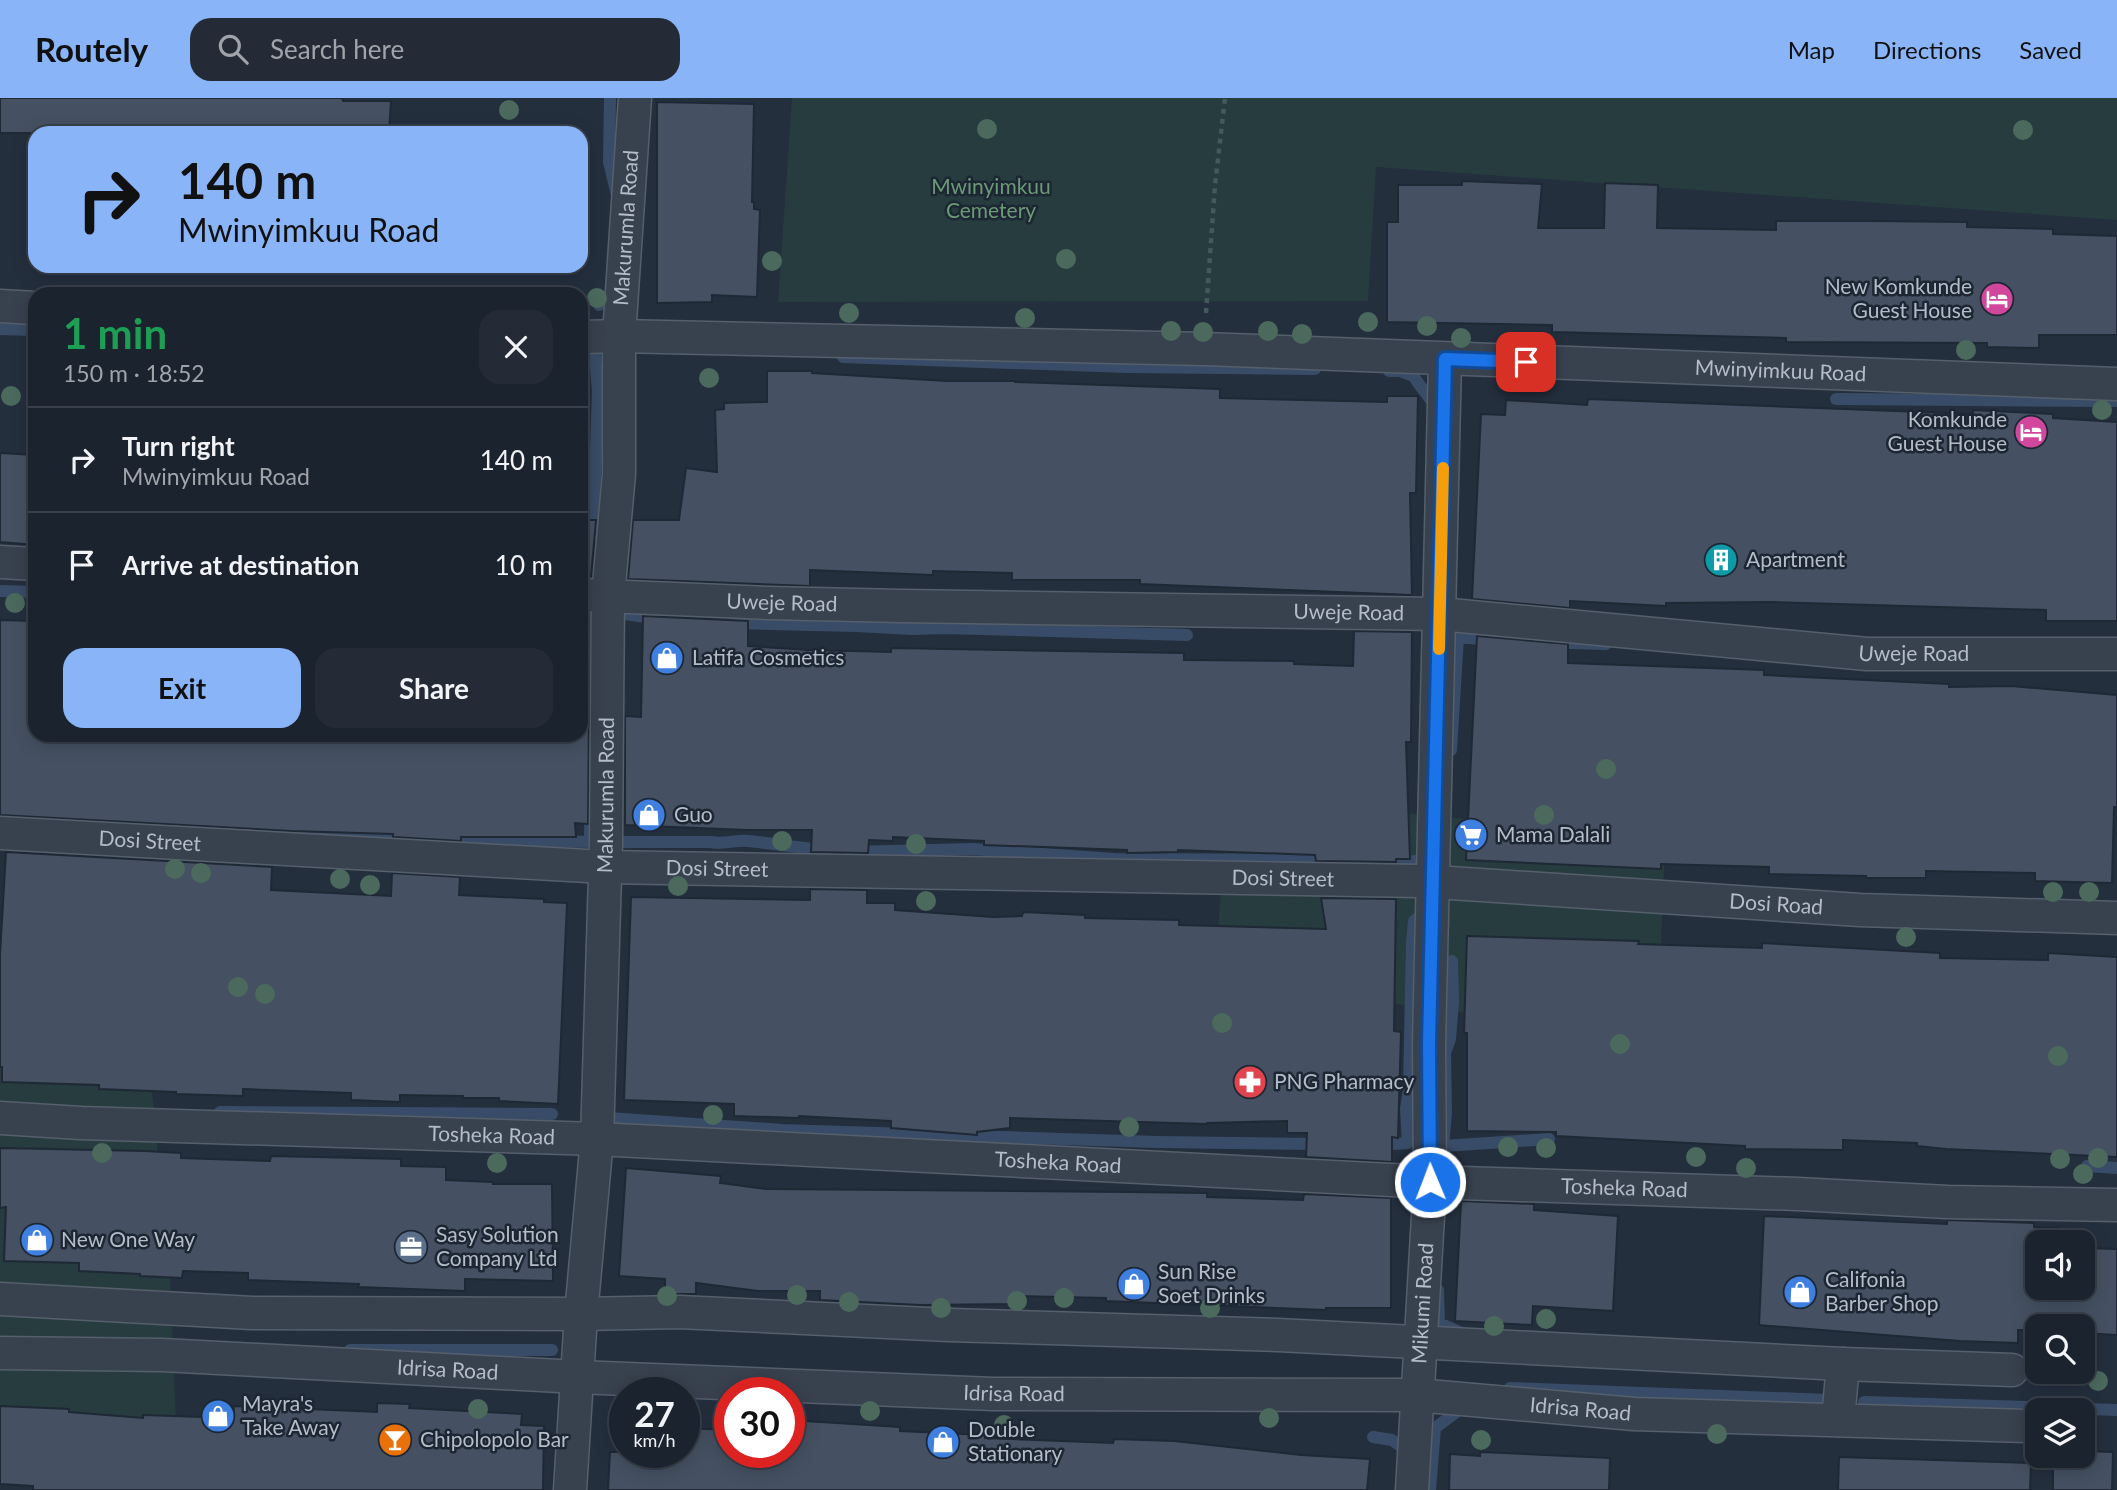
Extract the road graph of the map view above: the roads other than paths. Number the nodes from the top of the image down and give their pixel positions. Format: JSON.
{"nodes":[{"id":1,"x":635,"y":98,"type":"edge"},
{"id":2,"x":0,"y":306,"type":"edge"},
{"id":3,"x":28,"y":308,"type":"edge"},
{"id":4,"x":598,"y":337,"type":"edge"},
{"id":5,"x":1445,"y":359,"type":"junction"},
{"id":6,"x":2117,"y":384,"type":"edge"},
{"id":7,"x":0,"y":562,"type":"edge"},
{"id":8,"x":28,"y":564,"type":"edge"},
{"id":9,"x":595,"y":596,"type":"edge"},
{"id":10,"x":1440,"y":614,"type":"junction"},
{"id":11,"x":2117,"y":654,"type":"edge"},
{"id":12,"x":0,"y":833,"type":"edge"},
{"id":13,"x":605,"y":867,"type":"junction"},
{"id":14,"x":1434,"y":882,"type":"junction"},
{"id":15,"x":2117,"y":918,"type":"edge"},
{"id":16,"x":0,"y":1118,"type":"edge"},
{"id":17,"x":597,"y":1139,"type":"junction"},
{"id":18,"x":1430,"y":1182,"type":"junction"},
{"id":19,"x":2117,"y":1205,"type":"edge"},
{"id":20,"x":0,"y":1299,"type":"edge"},
{"id":21,"x":581,"y":1314,"type":"junction"},
{"id":22,"x":1421,"y":1344,"type":"junction"},
{"id":23,"x":0,"y":1353,"type":"edge"},
{"id":24,"x":1843,"y":1364,"type":"junction"},
{"id":25,"x":2012,"y":1370,"type":"dead end"},
{"id":26,"x":578,"y":1377,"type":"junction"},
{"id":27,"x":1416,"y":1395,"type":"junction"},
{"id":28,"x":1838,"y":1420,"type":"junction"},
{"id":29,"x":2025,"y":1426,"type":"edge"},
{"id":30,"x":570,"y":1490,"type":"edge"},
{"id":31,"x":1412,"y":1490,"type":"edge"}],
"edges":[{"from":1,"to":4,"type":"street","name":"Makurumla Road"},
{"from":2,"to":3,"type":"street"},
{"from":4,"to":5,"type":"street","name":"Mwinyimkuu Road"},
{"from":4,"to":9,"type":"street","name":"Makurumla Road"},
{"from":5,"to":6,"type":"street","name":"Mwinyimkuu Road"},
{"from":5,"to":10,"type":"street","name":"Mikumi Road"},
{"from":7,"to":8,"type":"street"},
{"from":9,"to":10,"type":"street","name":"Uweje Road"},
{"from":9,"to":13,"type":"street","name":"Makurumla Road"},
{"from":10,"to":11,"type":"street","name":"Uweje Road"},
{"from":10,"to":14,"type":"street","name":"Mikumi Road"},
{"from":12,"to":13,"type":"street","name":"Dosi Street"},
{"from":13,"to":14,"type":"street","name":"Dosi Street"},
{"from":13,"to":17,"type":"street","name":"Makurumla Road"},
{"from":14,"to":15,"type":"street","name":"Dosi Road"},
{"from":14,"to":18,"type":"street","name":"Mikumi Road"},
{"from":16,"to":17,"type":"street","name":"Tosheka Road"},
{"from":17,"to":18,"type":"street","name":"Tosheka Road"},
{"from":17,"to":21,"type":"street","name":"Makurumla Road"},
{"from":18,"to":19,"type":"street","name":"Tosheka Road"},
{"from":18,"to":22,"type":"street","name":"Mikumi Road"},
{"from":20,"to":21,"type":"street"},
{"from":21,"to":22,"type":"street"},
{"from":21,"to":26,"type":"street","name":"Makurumla Road"},
{"from":22,"to":24,"type":"street"},
{"from":22,"to":27,"type":"street","name":"Mikumi Road"},
{"from":23,"to":26,"type":"street","name":"Idrisa Road"},
{"from":24,"to":25,"type":"street"},
{"from":24,"to":28,"type":"street"},
{"from":26,"to":27,"type":"street","name":"Idrisa Road"},
{"from":26,"to":30,"type":"street","name":"Makurumla Road"},
{"from":27,"to":28,"type":"street","name":"Idrisa Road"},
{"from":27,"to":31,"type":"street","name":"Mikumi Road"},
{"from":28,"to":29,"type":"street","name":"Idrisa Road"}]}
